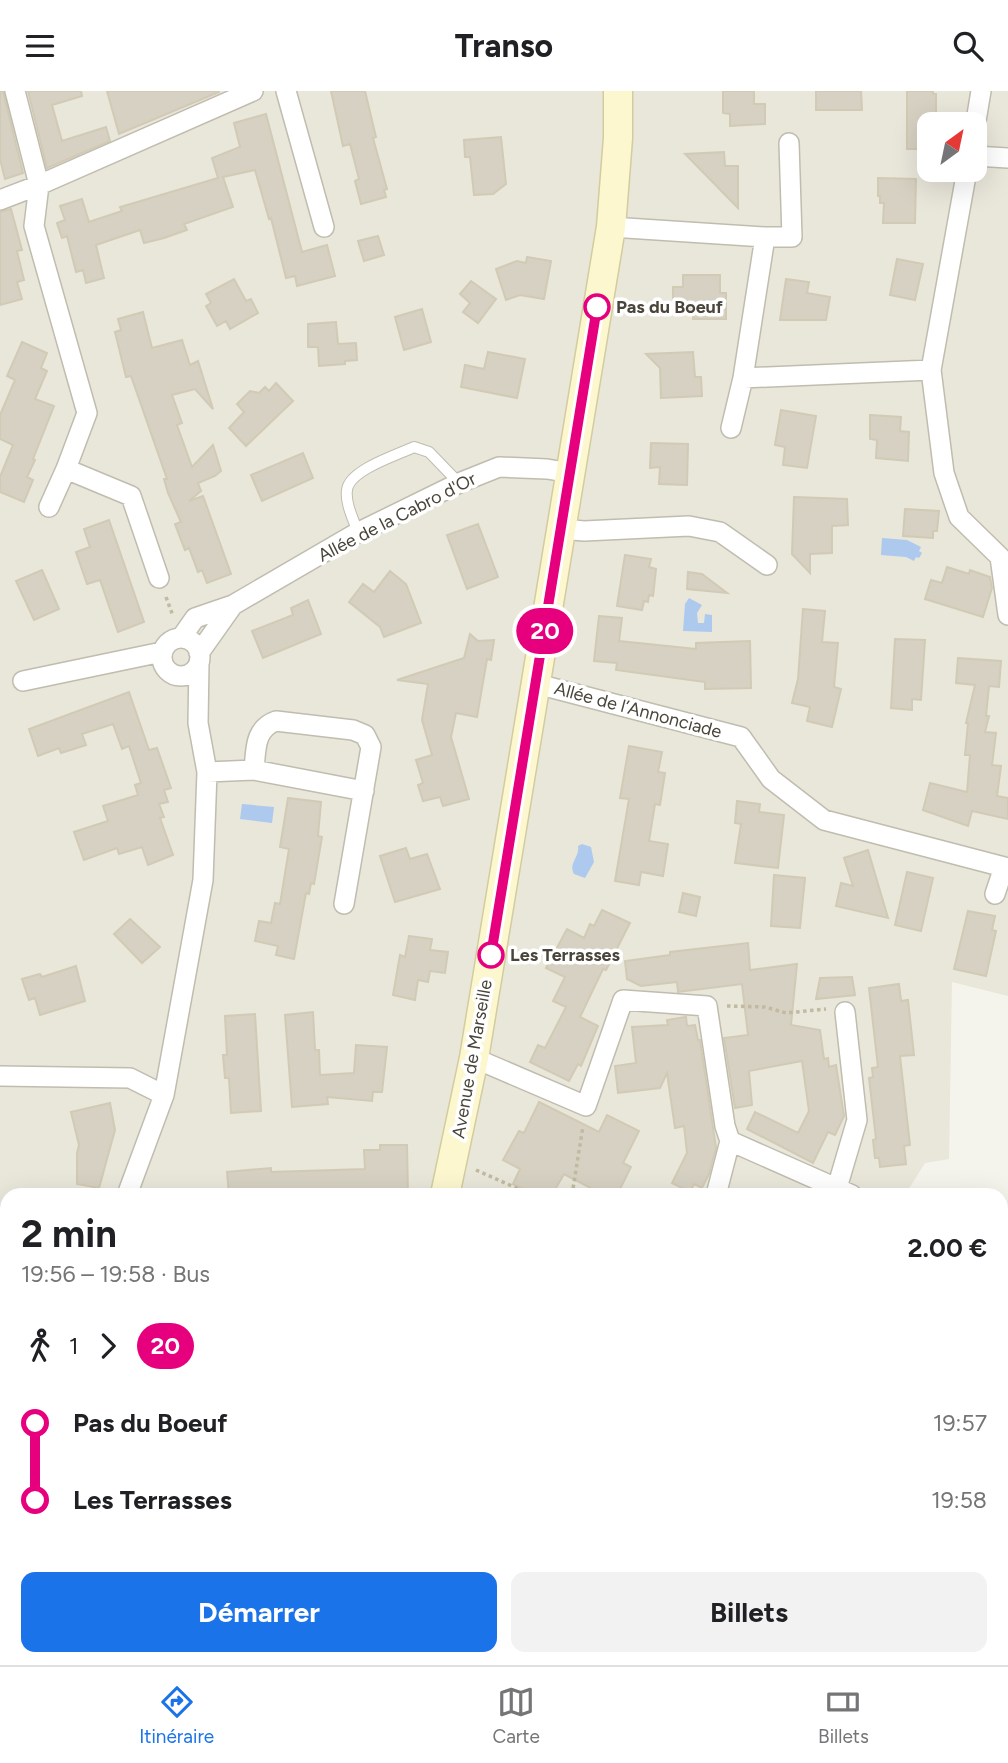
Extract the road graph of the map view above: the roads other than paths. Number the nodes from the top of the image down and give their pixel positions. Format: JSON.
{"nodes":[{"id":1,"x":15,"y":91,"type":"edge"},
{"id":2,"x":253,"y":91,"type":"edge"},
{"id":3,"x":286,"y":91,"type":"edge"},
{"id":4,"x":618,"y":91,"type":"edge"},
{"id":5,"x":981,"y":91,"type":"edge"},
{"id":6,"x":978,"y":112,"type":"edge"},
{"id":7,"x":789,"y":143,"type":"dead end"},
{"id":8,"x":987,"y":157,"type":"edge"},
{"id":9,"x":1008,"y":158,"type":"edge"},
{"id":10,"x":965,"y":182,"type":"edge"},
{"id":11,"x":39,"y":185,"type":"junction"},
{"id":12,"x":0,"y":200,"type":"edge"},
{"id":13,"x":324,"y":227,"type":"dead end"},
{"id":14,"x":611,"y":227,"type":"junction"},
{"id":15,"x":765,"y":237,"type":"junction"},
{"id":16,"x":930,"y":370,"type":"junction"},
{"id":17,"x":743,"y":378,"type":"junction"},
{"id":18,"x":731,"y":428,"type":"dead end"},
{"id":19,"x":66,"y":469,"type":"junction"},
{"id":20,"x":571,"y":473,"type":"junction"},
{"id":21,"x":459,"y":483,"type":"junction"},
{"id":22,"x":49,"y":507,"type":"dead end"},
{"id":23,"x":562,"y":529,"type":"junction"},
{"id":24,"x":358,"y":533,"type":"junction"},
{"id":25,"x":767,"y":565,"type":"dead end"},
{"id":26,"x":159,"y":579,"type":"road end"},
{"id":27,"x":233,"y":605,"type":"junction"},
{"id":28,"x":1008,"y":615,"type":"edge"},
{"id":29,"x":172,"y":643,"type":"junction"},
{"id":30,"x":199,"y":657,"type":"junction"},
{"id":31,"x":175,"y":676,"type":"junction"},
{"id":32,"x":23,"y":681,"type":"dead end"},
{"id":33,"x":537,"y":684,"type":"junction"},
{"id":34,"x":198,"y":723,"type":"junction"},
{"id":35,"x":254,"y":770,"type":"junction"},
{"id":36,"x":207,"y":772,"type":"junction"},
{"id":37,"x":363,"y":791,"type":"junction"},
{"id":38,"x":995,"y":894,"type":"dead end"},
{"id":39,"x":344,"y":904,"type":"dead end"},
{"id":40,"x":845,"y":1012,"type":"road end"},
{"id":41,"x":474,"y":1058,"type":"junction"},
{"id":42,"x":0,"y":1076,"type":"edge"},
{"id":43,"x":164,"y":1095,"type":"junction"},
{"id":44,"x":730,"y":1141,"type":"junction"},
{"id":45,"x":130,"y":1188,"type":"edge"},
{"id":46,"x":447,"y":1188,"type":"edge"},
{"id":47,"x":718,"y":1188,"type":"edge"},
{"id":48,"x":835,"y":1188,"type":"edge"},
{"id":49,"x":845,"y":1188,"type":"edge"}],
"edges":[{"from":1,"to":11,"type":"street"},
{"from":2,"to":11,"type":"street"},
{"from":3,"to":13,"type":"street"},
{"from":4,"to":14,"type":"street","name":"Avenue de Marseille"},
{"from":5,"to":6,"type":"street"},
{"from":7,"to":15,"type":"street"},
{"from":8,"to":9,"type":"street"},
{"from":10,"to":16,"type":"street"},
{"from":11,"to":12,"type":"street"},
{"from":11,"to":19,"type":"street"},
{"from":14,"to":15,"type":"street"},
{"from":14,"to":20,"type":"street","name":"Avenue de Marseille"},
{"from":15,"to":17,"type":"street"},
{"from":16,"to":17,"type":"street"},
{"from":16,"to":28,"type":"street"},
{"from":17,"to":18,"type":"street"},
{"from":19,"to":22,"type":"street"},
{"from":19,"to":26,"type":"street"},
{"from":20,"to":21,"type":"street","name":"Allée de la Cabro d'Or"},
{"from":20,"to":23,"type":"street","name":"Avenue de Marseille"},
{"from":21,"to":24,"type":"street","name":"Allée de la Cabro d'Or"},
{"from":21,"to":24,"type":"lane"},
{"from":23,"to":25,"type":"street"},
{"from":23,"to":33,"type":"street","name":"Avenue de Marseille"},
{"from":24,"to":27,"type":"street","name":"Allée de la Cabro d'Or"},
{"from":27,"to":29,"type":"street","name":"Allée de la Cabro d'Or"},
{"from":27,"to":30,"type":"street","name":"Allée de la Cabro d'Or"},
{"from":29,"to":30,"type":"street"},
{"from":29,"to":31,"type":"street"},
{"from":29,"to":32,"type":"street"},
{"from":30,"to":31,"type":"street"},
{"from":30,"to":34,"type":"street"},
{"from":31,"to":34,"type":"street"},
{"from":33,"to":38,"type":"street","name":"Allée de l’Annonciade"},
{"from":33,"to":41,"type":"street","name":"Avenue de Marseille"},
{"from":34,"to":36,"type":"street"},
{"from":35,"to":36,"type":"street"},
{"from":35,"to":37,"type":"street"},
{"from":35,"to":37,"type":"street"},
{"from":36,"to":43,"type":"street"},
{"from":37,"to":39,"type":"street"},
{"from":40,"to":49,"type":"street"},
{"from":41,"to":44,"type":"street"},
{"from":41,"to":46,"type":"street","name":"Avenue de Marseille"},
{"from":42,"to":43,"type":"street"},
{"from":43,"to":45,"type":"street"},
{"from":44,"to":47,"type":"street"},
{"from":44,"to":48,"type":"street"}]}
